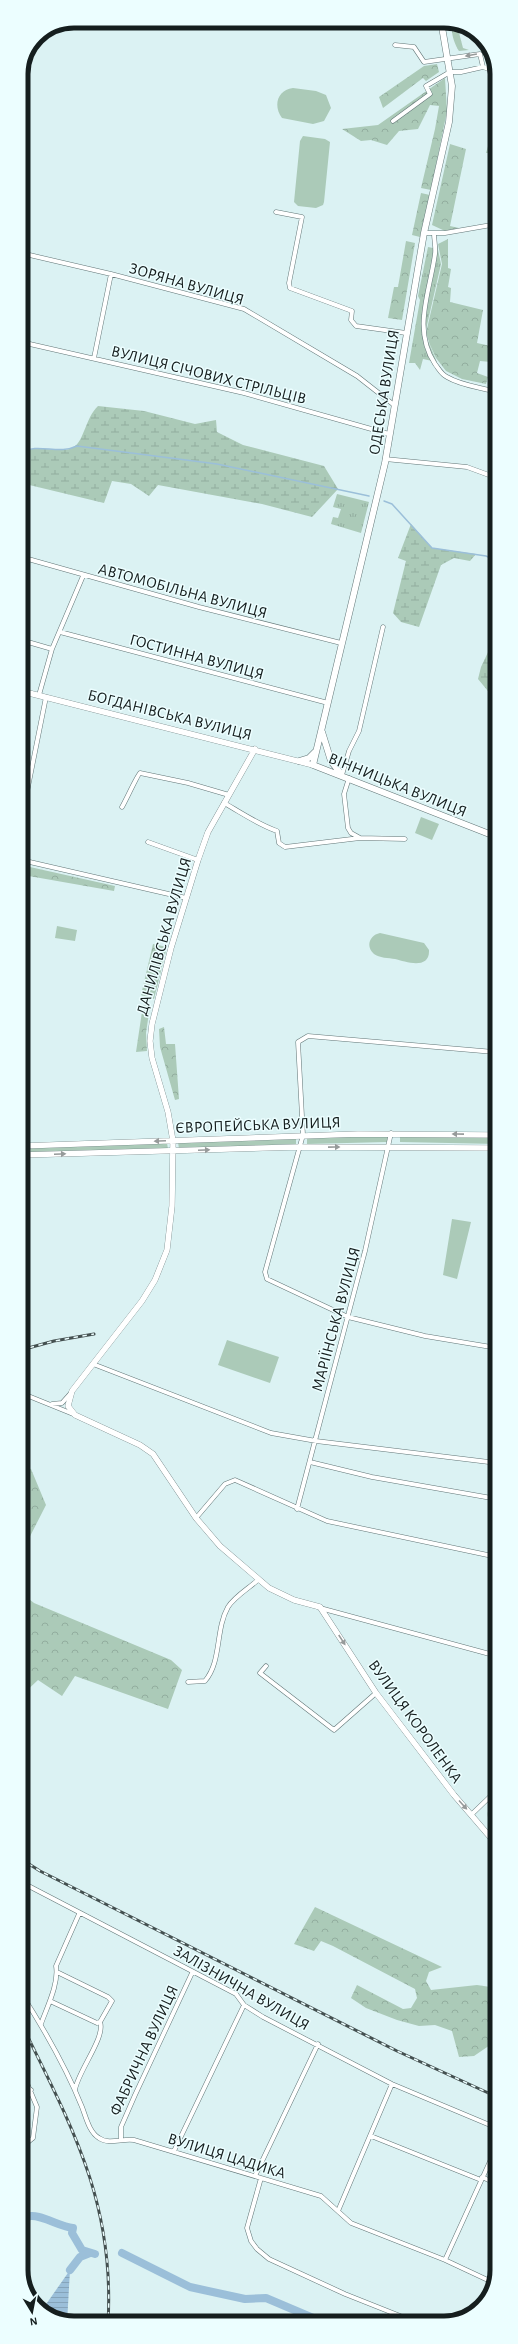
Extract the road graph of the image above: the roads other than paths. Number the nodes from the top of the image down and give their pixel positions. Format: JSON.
{"nodes":[{"id":1,"x":442,"y":28,"type":"edge"},
{"id":2,"x":394,"y":44,"type":"dead end"},
{"id":3,"x":448,"y":59,"type":"junction"},
{"id":4,"x":483,"y":67,"type":"junction"},
{"id":5,"x":490,"y":70,"type":"edge"},
{"id":6,"x":450,"y":72,"type":"junction"},
{"id":7,"x":393,"y":121,"type":"dead end"},
{"id":8,"x":276,"y":212,"type":"dead end"},
{"id":9,"x":490,"y":225,"type":"edge"},
{"id":10,"x":424,"y":232,"type":"junction"},
{"id":11,"x":434,"y":233,"type":"junction"},
{"id":12,"x":28,"y":255,"type":"edge"},
{"id":13,"x":111,"y":274,"type":"junction"},
{"id":14,"x":406,"y":332,"type":"junction"},
{"id":15,"x":28,"y":344,"type":"edge"},
{"id":16,"x":94,"y":358,"type":"junction"},
{"id":17,"x":490,"y":390,"type":"edge"},
{"id":18,"x":394,"y":405,"type":"junction"},
{"id":19,"x":389,"y":434,"type":"junction"},
{"id":20,"x":385,"y":459,"type":"junction"},
{"id":21,"x":490,"y":475,"type":"edge"},
{"id":22,"x":28,"y":559,"type":"edge"},
{"id":23,"x":83,"y":576,"type":"junction"},
{"id":24,"x":383,"y":627,"type":"dead end"},
{"id":25,"x":60,"y":632,"type":"junction"},
{"id":26,"x":28,"y":642,"type":"edge"},
{"id":27,"x":340,"y":643,"type":"junction"},
{"id":28,"x":52,"y":649,"type":"junction"},
{"id":29,"x":28,"y":693,"type":"edge"},
{"id":30,"x":39,"y":695,"type":"junction"},
{"id":31,"x":46,"y":697,"type":"junction"},
{"id":32,"x":328,"y":703,"type":"junction"},
{"id":33,"x":321,"y":728,"type":"junction"},
{"id":34,"x":255,"y":749,"type":"junction"},
{"id":35,"x":316,"y":751,"type":"junction"},
{"id":36,"x":326,"y":751,"type":"junction"},
{"id":37,"x":299,"y":761,"type":"junction"},
{"id":38,"x":313,"y":765,"type":"junction"},
{"id":39,"x":320,"y":767,"type":"junction"},
{"id":40,"x":342,"y":775,"type":"junction"},
{"id":41,"x":349,"y":778,"type":"junction"},
{"id":42,"x":29,"y":780,"type":"joint"},
{"id":43,"x":28,"y":785,"type":"edge"},
{"id":44,"x":229,"y":794,"type":"junction"},
{"id":45,"x":224,"y":803,"type":"junction"},
{"id":46,"x":122,"y":807,"type":"dead end"},
{"id":47,"x":490,"y":834,"type":"edge"},
{"id":48,"x":360,"y":838,"type":"junction"},
{"id":49,"x":404,"y":839,"type":"dead end"},
{"id":50,"x":148,"y":842,"type":"dead end"},
{"id":51,"x":198,"y":860,"type":"junction"},
{"id":52,"x":28,"y":862,"type":"edge"},
{"id":53,"x":186,"y":898,"type":"junction"},
{"id":54,"x":490,"y":1052,"type":"edge"},
{"id":55,"x":391,"y":1133,"type":"junction"},
{"id":56,"x":303,"y":1135,"type":"junction"},
{"id":57,"x":490,"y":1135,"type":"edge"},
{"id":58,"x":173,"y":1141,"type":"junction"},
{"id":59,"x":28,"y":1146,"type":"edge"},
{"id":60,"x":388,"y":1146,"type":"junction"},
{"id":61,"x":299,"y":1147,"type":"junction"},
{"id":62,"x":490,"y":1148,"type":"edge"},
{"id":63,"x":174,"y":1152,"type":"junction"},
{"id":64,"x":28,"y":1155,"type":"edge"},
{"id":65,"x":348,"y":1317,"type":"junction"},
{"id":66,"x":490,"y":1347,"type":"edge"},
{"id":67,"x":93,"y":1364,"type":"junction"},
{"id":68,"x":72,"y":1391,"type":"junction"},
{"id":69,"x":28,"y":1396,"type":"edge"},
{"id":70,"x":49,"y":1404,"type":"junction"},
{"id":71,"x":75,"y":1414,"type":"junction"},
{"id":72,"x":316,"y":1441,"type":"junction"},
{"id":73,"x":310,"y":1462,"type":"junction"},
{"id":74,"x":490,"y":1462,"type":"edge"},
{"id":75,"x":490,"y":1498,"type":"edge"},
{"id":76,"x":297,"y":1509,"type":"junction"},
{"id":77,"x":196,"y":1518,"type":"junction"},
{"id":78,"x":490,"y":1556,"type":"edge"},
{"id":79,"x":258,"y":1580,"type":"junction"},
{"id":80,"x":320,"y":1607,"type":"junction"},
{"id":81,"x":490,"y":1654,"type":"edge"},
{"id":82,"x":266,"y":1666,"type":"dead end"},
{"id":83,"x":188,"y":1682,"type":"dead end"},
{"id":84,"x":376,"y":1693,"type":"junction"},
{"id":85,"x":490,"y":1797,"type":"edge"},
{"id":86,"x":472,"y":1814,"type":"junction"},
{"id":87,"x":490,"y":1838,"type":"edge"},
{"id":88,"x":28,"y":1886,"type":"edge"},
{"id":89,"x":79,"y":1914,"type":"junction"},
{"id":90,"x":57,"y":1972,"type":"junction"},
{"id":91,"x":192,"y":1973,"type":"junction"},
{"id":92,"x":50,"y":2001,"type":"junction"},
{"id":93,"x":28,"y":2004,"type":"edge"},
{"id":94,"x":244,"y":2005,"type":"junction"},
{"id":95,"x":100,"y":2022,"type":"junction"},
{"id":96,"x":41,"y":2024,"type":"junction"},
{"id":97,"x":318,"y":2044,"type":"junction"},
{"id":98,"x":392,"y":2084,"type":"junction"},
{"id":99,"x":28,"y":2085,"type":"edge"},
{"id":100,"x":30,"y":2090,"type":"joint"},
{"id":101,"x":75,"y":2090,"type":"junction"},
{"id":102,"x":490,"y":2125,"type":"edge"},
{"id":103,"x":371,"y":2136,"type":"junction"},
{"id":104,"x":121,"y":2139,"type":"junction"},
{"id":105,"x":28,"y":2142,"type":"edge"},
{"id":106,"x":174,"y":2151,"type":"junction"},
{"id":107,"x":490,"y":2161,"type":"edge"},
{"id":108,"x":255,"y":2176,"type":"junction"},
{"id":109,"x":261,"y":2178,"type":"junction"},
{"id":110,"x":482,"y":2178,"type":"junction"},
{"id":111,"x":490,"y":2181,"type":"edge"},
{"id":112,"x":338,"y":2211,"type":"junction"},
{"id":113,"x":444,"y":2260,"type":"junction"},
{"id":114,"x":488,"y":2280,"type":"edge"},
{"id":115,"x":403,"y":2316,"type":"edge"}],
"edges":[{"from":1,"to":3,"type":"main road","name":"ОДЕСЬКА ВУЛИЦЯ"},
{"from":2,"to":3,"type":"street"},
{"from":4,"to":3,"type":"street","one_way":true},
{"from":3,"to":6,"type":"main road","name":"ОДЕСЬКА ВУЛИЦЯ"},
{"from":4,"to":5,"type":"street"},
{"from":4,"to":6,"type":"street"},
{"from":6,"to":7,"type":"street"},
{"from":6,"to":10,"type":"main road","name":"ОДЕСЬКА ВУЛИЦЯ"},
{"from":8,"to":14,"type":"street"},
{"from":9,"to":11,"type":"street"},
{"from":10,"to":11,"type":"street"},
{"from":10,"to":14,"type":"main road","name":"ОДЕСЬКА ВУЛИЦЯ"},
{"from":11,"to":17,"type":"street"},
{"from":12,"to":13,"type":"street","name":"ЗОРЯНА ВУЛИЦЯ"},
{"from":13,"to":16,"type":"street"},
{"from":13,"to":18,"type":"street","name":"ЗОРЯНА ВУЛИЦЯ"},
{"from":14,"to":18,"type":"main road","name":"ОДЕСЬКА ВУЛИЦЯ"},
{"from":15,"to":16,"type":"street","name":"ВУЛИЦЯ СІЧОВИХ СТРІЛЬЦІВ"},
{"from":16,"to":19,"type":"street","name":"ВУЛИЦЯ СІЧОВИХ СТРІЛЬЦІВ"},
{"from":18,"to":19,"type":"main road","name":"ОДЕСЬКА ВУЛИЦЯ"},
{"from":19,"to":20,"type":"main road","name":"ОДЕСЬКА ВУЛИЦЯ"},
{"from":20,"to":21,"type":"street"},
{"from":20,"to":27,"type":"main road","name":"ОДЕСЬКА ВУЛИЦЯ"},
{"from":22,"to":23,"type":"street","name":"АВТОМОБІЛЬНА ВУЛИЦЯ"},
{"from":23,"to":25,"type":"street"},
{"from":23,"to":27,"type":"street","name":"АВТОМОБІЛЬНА ВУЛИЦЯ"},
{"from":24,"to":40,"type":"street"},
{"from":25,"to":28,"type":"street"},
{"from":25,"to":32,"type":"street","name":"ГОСТИННА ВУЛИЦЯ"},
{"from":26,"to":28,"type":"street"},
{"from":27,"to":32,"type":"main road","name":"ОДЕСЬКА ВУЛИЦЯ"},
{"from":28,"to":30,"type":"street"},
{"from":29,"to":30,"type":"main road","name":"БОГДАНІВСЬКА ВУЛИЦЯ"},
{"from":30,"to":31,"type":"main road","name":"БОГДАНІВСЬКА ВУЛИЦЯ"},
{"from":31,"to":34,"type":"main road","name":"БОГДАНІВСЬКА ВУЛИЦЯ"},
{"from":31,"to":42,"type":"street"},
{"from":32,"to":33,"type":"main road","name":"ОДЕСЬКА ВУЛИЦЯ"},
{"from":33,"to":35,"type":"main road","name":"ОДЕСЬКА ВУЛИЦЯ"},
{"from":33,"to":36,"type":"main road"},
{"from":34,"to":37,"type":"main road","name":"БОГДАНІВСЬКА ВУЛИЦЯ"},
{"from":34,"to":44,"type":"main road","name":"ДАНИЛІВСЬКА ВУЛИЦЯ"},
{"from":35,"to":37,"type":"main road"},
{"from":35,"to":38,"type":"main road","name":"ОДЕСЬКА ВУЛИЦЯ"},
{"from":36,"to":39,"type":"main road"},
{"from":36,"to":40,"type":"main road"},
{"from":37,"to":38,"type":"main road","name":"БОГДАНІВСЬКА ВУЛИЦЯ"},
{"from":38,"to":39,"type":"main road","name":"ВІННИЦЬКА ВУЛИЦЯ"},
{"from":39,"to":40,"type":"main road","name":"ВІННИЦЬКА ВУЛИЦЯ"},
{"from":40,"to":41,"type":"main road","name":"ВІННИЦЬКА ВУЛИЦЯ"},
{"from":41,"to":47,"type":"main road","name":"ВІННИЦЬКА ВУЛИЦЯ"},
{"from":41,"to":48,"type":"street"},
{"from":42,"to":43,"type":"street"},
{"from":44,"to":45,"type":"main road","name":"ДАНИЛІВСЬКА ВУЛИЦЯ"},
{"from":44,"to":46,"type":"street"},
{"from":45,"to":48,"type":"street"},
{"from":45,"to":51,"type":"main road","name":"ДАНИЛІВСЬКА ВУЛИЦЯ"},
{"from":48,"to":49,"type":"street"},
{"from":50,"to":51,"type":"street"},
{"from":51,"to":53,"type":"main road","name":"ДАНИЛІВСЬКА ВУЛИЦЯ"},
{"from":52,"to":53,"type":"street"},
{"from":53,"to":58,"type":"main road","name":"ДАНИЛІВСЬКА ВУЛИЦЯ"},
{"from":54,"to":56,"type":"street"},
{"from":55,"to":56,"type":"main road","name":"ЄВРОПЕЙСЬКА ВУЛИЦЯ"},
{"from":57,"to":55,"type":"main road","name":"ЄВРОПЕЙСЬКА ВУЛИЦЯ","one_way":true},
{"from":55,"to":60,"type":"street","name":"МАРІЇНСЬКА ВУЛИЦЯ"},
{"from":56,"to":58,"type":"main road","name":"ЄВРОПЕЙСЬКА ВУЛИЦЯ"},
{"from":56,"to":61,"type":"street"},
{"from":58,"to":59,"type":"main road","name":"ЄВРОПЕЙСЬКА ВУЛИЦЯ","one_way":true},
{"from":58,"to":63,"type":"main road","name":"ДАНИЛІВСЬКА ВУЛИЦЯ"},
{"from":61,"to":60,"type":"main road","name":"ЄВРОПЕЙСЬКА ВУЛИЦЯ","one_way":true},
{"from":60,"to":62,"type":"main road","name":"ЄВРОПЕЙСЬКА ВУЛИЦЯ"},
{"from":60,"to":65,"type":"street","name":"МАРІЇНСЬКА ВУЛИЦЯ"},
{"from":63,"to":61,"type":"main road","name":"ЄВРОПЕЙСЬКА ВУЛИЦЯ","one_way":true},
{"from":61,"to":65,"type":"street"},
{"from":64,"to":63,"type":"main road","name":"ЄВРОПЕЙСЬКА ВУЛИЦЯ","one_way":true},
{"from":63,"to":67,"type":"main road","name":"ДАНИЛІВСЬКА ВУЛИЦЯ"},
{"from":65,"to":66,"type":"street"},
{"from":65,"to":72,"type":"street","name":"МАРІЇНСЬКА ВУЛИЦЯ"},
{"from":67,"to":68,"type":"main road","name":"ДАНИЛІВСЬКА ВУЛИЦЯ"},
{"from":67,"to":72,"type":"street"},
{"from":68,"to":70,"type":"street"},
{"from":68,"to":71,"type":"main road"},
{"from":69,"to":70,"type":"street"},
{"from":70,"to":71,"type":"street"},
{"from":71,"to":77,"type":"main road"},
{"from":72,"to":73,"type":"street","name":"МАРІЇНСЬКА ВУЛИЦЯ"},
{"from":72,"to":74,"type":"street"},
{"from":73,"to":75,"type":"street"},
{"from":73,"to":76,"type":"street","name":"МАРІЇНСЬКА ВУЛИЦЯ"},
{"from":76,"to":77,"type":"street"},
{"from":76,"to":78,"type":"street"},
{"from":77,"to":79,"type":"main road"},
{"from":79,"to":80,"type":"main road"},
{"from":79,"to":83,"type":"street"},
{"from":80,"to":81,"type":"street"},
{"from":80,"to":84,"type":"main road","name":"ВУЛИЦЯ КОРОЛЕНКА","one_way":true},
{"from":82,"to":84,"type":"street"},
{"from":84,"to":86,"type":"main road","name":"ВУЛИЦЯ КОРОЛЕНКА","one_way":true},
{"from":85,"to":86,"type":"street"},
{"from":86,"to":87,"type":"main road","name":"ВУЛИЦЯ КОРОЛЕНКА"},
{"from":88,"to":89,"type":"street","name":"ЗАЛІЗНИЧНА ВУЛИЦЯ"},
{"from":89,"to":90,"type":"street"},
{"from":89,"to":91,"type":"street","name":"ЗАЛІЗНИЧНА ВУЛИЦЯ"},
{"from":90,"to":92,"type":"street"},
{"from":90,"to":95,"type":"street"},
{"from":91,"to":94,"type":"street","name":"ЗАЛІЗНИЧНА ВУЛИЦЯ"},
{"from":91,"to":104,"type":"street","name":"ФАБРИЧНА ВУЛИЦЯ"},
{"from":92,"to":95,"type":"street"},
{"from":92,"to":96,"type":"street"},
{"from":93,"to":96,"type":"street","name":"ВУЛИЦЯ ЦАДИКА"},
{"from":94,"to":97,"type":"street","name":"ЗАЛІЗНИЧНА ВУЛИЦЯ"},
{"from":94,"to":106,"type":"street"},
{"from":95,"to":101,"type":"street"},
{"from":96,"to":101,"type":"street","name":"ВУЛИЦЯ ЦАДИКА"},
{"from":97,"to":98,"type":"street","name":"ЗАЛІЗНИЧНА ВУЛИЦЯ"},
{"from":97,"to":108,"type":"street"},
{"from":98,"to":102,"type":"street","name":"ЗАЛІЗНИЧНА ВУЛИЦЯ"},
{"from":98,"to":103,"type":"street"},
{"from":99,"to":100,"type":"street"},
{"from":100,"to":105,"type":"street"},
{"from":101,"to":104,"type":"street","name":"ВУЛИЦЯ ЦАДИКА"},
{"from":103,"to":110,"type":"street"},
{"from":103,"to":112,"type":"street"},
{"from":104,"to":106,"type":"street","name":"ВУЛИЦЯ ЦАДИКА"},
{"from":106,"to":108,"type":"street","name":"ВУЛИЦЯ ЦАДИКА"},
{"from":107,"to":110,"type":"street"},
{"from":108,"to":109,"type":"street","name":"ВУЛИЦЯ ЦАДИКА"},
{"from":109,"to":112,"type":"street","name":"ВУЛИЦЯ ЦАДИКА"},
{"from":109,"to":115,"type":"street"},
{"from":110,"to":111,"type":"street"},
{"from":110,"to":113,"type":"street"},
{"from":112,"to":113,"type":"street","name":"ВУЛИЦЯ ЦАДИКА"},
{"from":113,"to":114,"type":"street","name":"ВУЛИЦЯ ЦАДИКА"}]}
